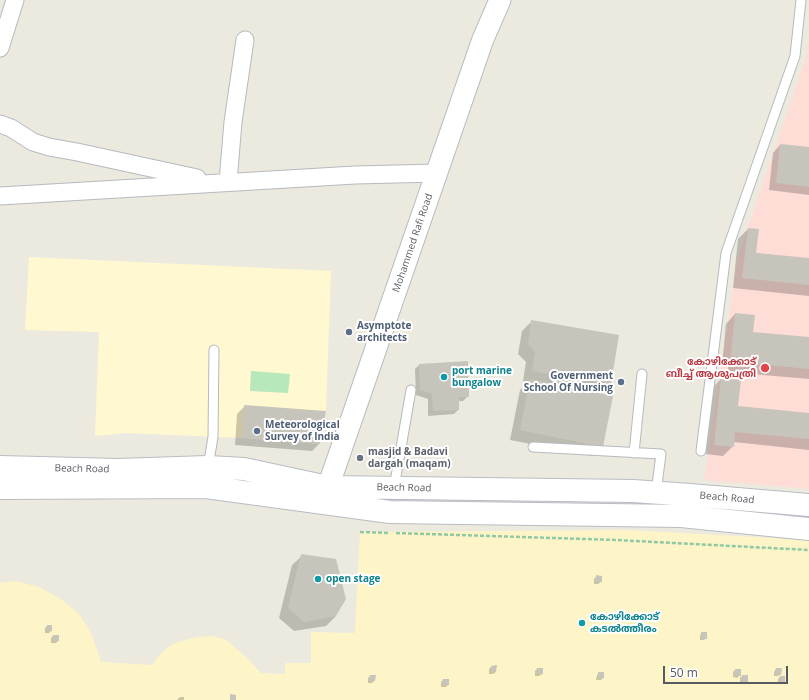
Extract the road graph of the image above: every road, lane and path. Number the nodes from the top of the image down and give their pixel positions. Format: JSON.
{"nodes":[{"id":1,"x":15,"y":0,"type":"edge"},
{"id":2,"x":500,"y":0,"type":"edge"},
{"id":3,"x":801,"y":0,"type":"edge"},
{"id":4,"x":246,"y":40,"type":"dead end"},
{"id":5,"x":0,"y":48,"type":"edge"},
{"id":6,"x":0,"y":124,"type":"edge"},
{"id":7,"x":437,"y":173,"type":"junction"},
{"id":8,"x":222,"y":182,"type":"junction"},
{"id":9,"x":0,"y":196,"type":"edge"},
{"id":10,"x":214,"y":350,"type":"dead end"},
{"id":11,"x":642,"y":374,"type":"dead end"},
{"id":12,"x":411,"y":390,"type":"dead end"},
{"id":13,"x":533,"y":447,"type":"dead end"},
{"id":14,"x":701,"y":451,"type":"dead end"},
{"id":15,"x":634,"y":453,"type":"junction"},
{"id":16,"x":0,"y":467,"type":"edge"},
{"id":17,"x":208,"y":467,"type":"junction"},
{"id":18,"x":328,"y":487,"type":"junction"},
{"id":19,"x":0,"y":488,"type":"edge"},
{"id":20,"x":394,"y":488,"type":"junction"},
{"id":21,"x":656,"y":493,"type":"junction"},
{"id":22,"x":809,"y":505,"type":"edge"},
{"id":23,"x":809,"y":529,"type":"edge"},
{"id":24,"x":360,"y":532,"type":"dead end"},
{"id":25,"x":809,"y":550,"type":"edge"}],
"edges":[{"from":1,"to":5,"type":"street"},
{"from":2,"to":7,"type":"street","name":"Mohammed Rafi Road"},
{"from":3,"to":14,"type":"lane"},
{"from":4,"to":8,"type":"street"},
{"from":6,"to":8,"type":"street"},
{"from":7,"to":8,"type":"street"},
{"from":7,"to":18,"type":"street","name":"Mohammed Rafi Road"},
{"from":8,"to":9,"type":"street"},
{"from":10,"to":17,"type":"lane"},
{"from":11,"to":15,"type":"lane"},
{"from":12,"to":20,"type":"lane"},
{"from":13,"to":15,"type":"lane"},
{"from":15,"to":21,"type":"lane"},
{"from":16,"to":17,"type":"main road","name":"Beach Road"},
{"from":17,"to":18,"type":"main road","name":"Beach Road"},
{"from":18,"to":20,"type":"main road","name":"Beach Road"},
{"from":19,"to":23,"type":"main road","name":"Beach Road"},
{"from":20,"to":21,"type":"main road","name":"Beach Road"},
{"from":21,"to":22,"type":"main road","name":"Beach Road"},
{"from":24,"to":25,"type":"path"}]}
